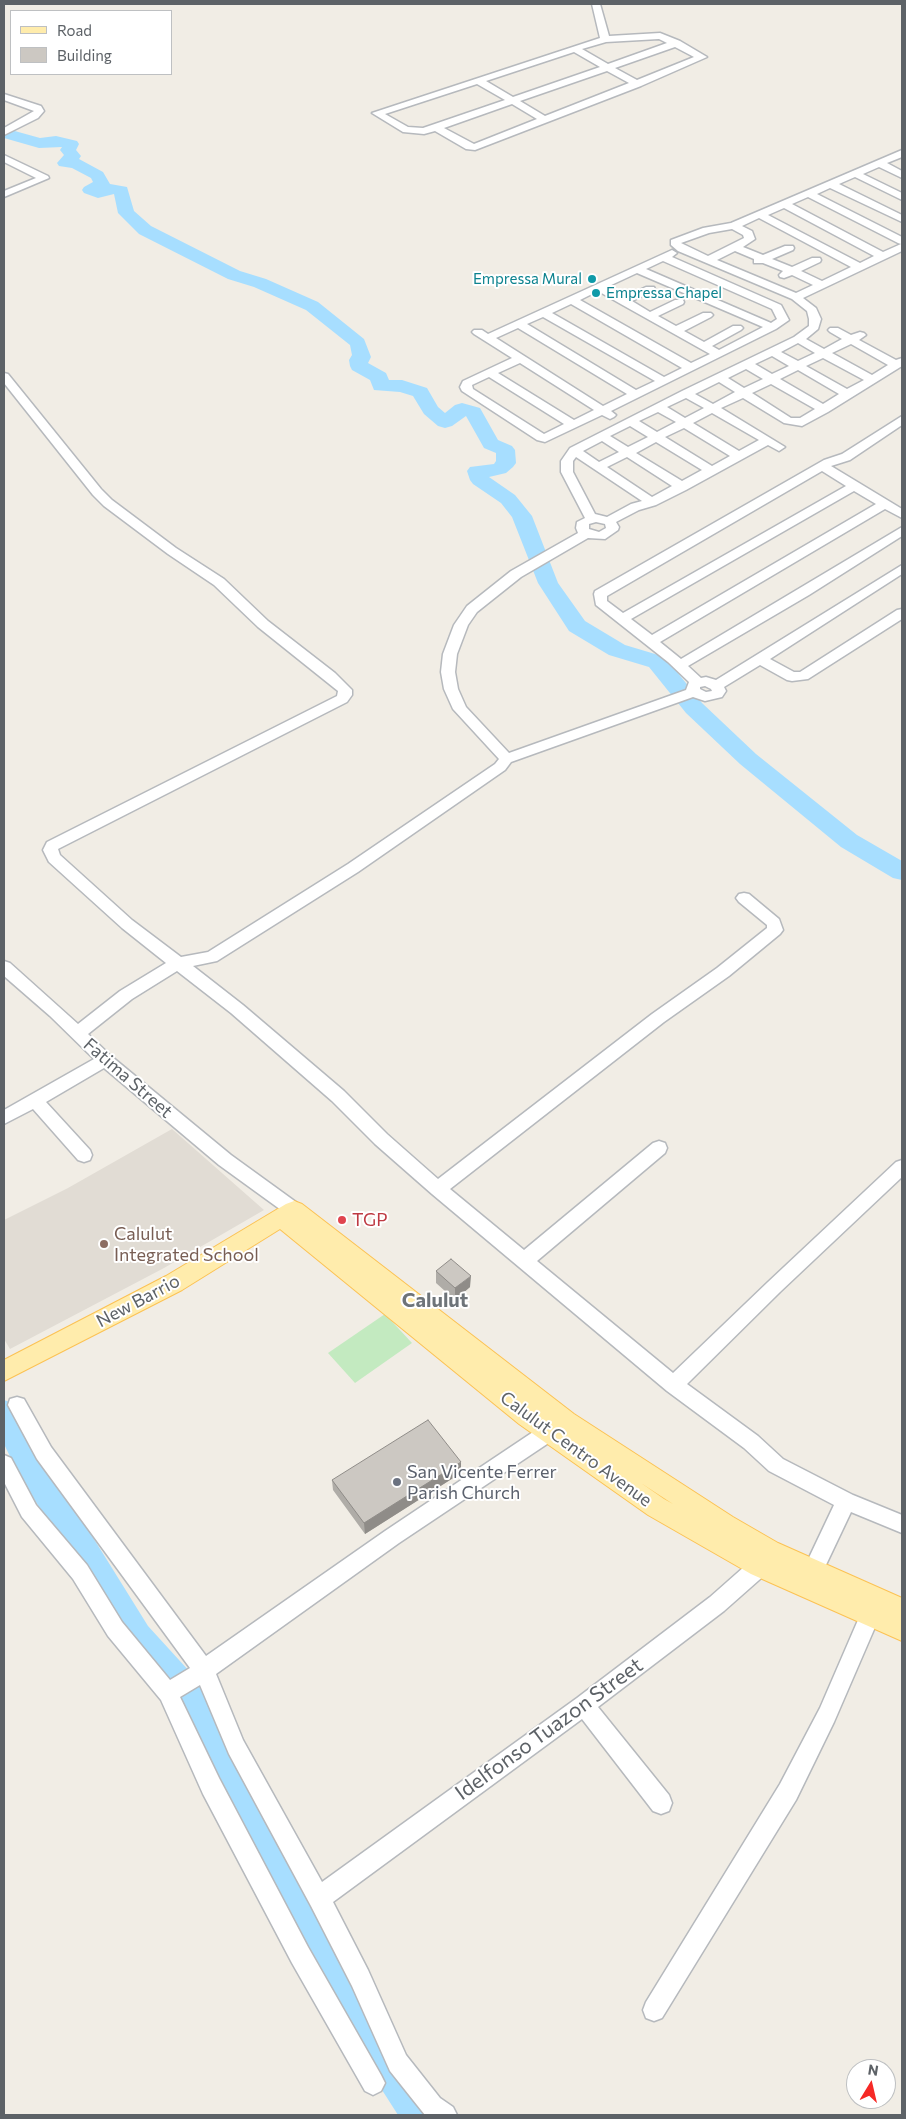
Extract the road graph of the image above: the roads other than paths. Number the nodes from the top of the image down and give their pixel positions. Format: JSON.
{"nodes":[{"id":1,"x":596,"y":4,"type":"edge"},
{"id":2,"x":605,"y":38,"type":"junction"},
{"id":3,"x":677,"y":43,"type":"junction"},
{"id":4,"x":575,"y":49,"type":"junction"},
{"id":5,"x":608,"y":66,"type":"junction"},
{"id":6,"x":478,"y":80,"type":"junction"},
{"id":7,"x":638,"y":84,"type":"junction"},
{"id":8,"x":4,"y":97,"type":"edge"},
{"id":9,"x":512,"y":100,"type":"junction"},
{"id":10,"x":546,"y":120,"type":"junction"},
{"id":11,"x":436,"y":127,"type":"junction"},
{"id":12,"x":7,"y":130,"type":"edge"},
{"id":13,"x":902,"y":154,"type":"edge"},
{"id":14,"x":4,"y":158,"type":"edge"},
{"id":15,"x":879,"y":164,"type":"junction"},
{"id":16,"x":854,"y":173,"type":"junction"},
{"id":17,"x":902,"y":175,"type":"edge"},
{"id":18,"x":831,"y":184,"type":"junction"},
{"id":19,"x":808,"y":193,"type":"junction"},
{"id":20,"x":4,"y":194,"type":"edge"},
{"id":21,"x":902,"y":197,"type":"edge"},
{"id":22,"x":784,"y":204,"type":"junction"},
{"id":23,"x":759,"y":214,"type":"junction"},
{"id":24,"x":902,"y":220,"type":"edge"},
{"id":25,"x":733,"y":226,"type":"junction"},
{"id":26,"x":902,"y":242,"type":"edge"},
{"id":27,"x":735,"y":247,"type":"junction"},
{"id":28,"x":902,"y":247,"type":"edge"},
{"id":29,"x":789,"y":248,"type":"dead end"},
{"id":30,"x":682,"y":249,"type":"junction"},
{"id":31,"x":882,"y":256,"type":"junction"},
{"id":32,"x":663,"y":257,"type":"junction"},
{"id":33,"x":710,"y":259,"type":"junction"},
{"id":34,"x":762,"y":259,"type":"junction"},
{"id":35,"x":816,"y":260,"type":"dead end"},
{"id":36,"x":859,"y":267,"type":"junction"},
{"id":37,"x":637,"y":269,"type":"junction"},
{"id":38,"x":738,"y":271,"type":"junction"},
{"id":39,"x":791,"y":272,"type":"junction"},
{"id":40,"x":767,"y":283,"type":"junction"},
{"id":41,"x":821,"y":284,"type":"junction"},
{"id":42,"x":600,"y":288,"type":"junction"},
{"id":43,"x":650,"y":289,"type":"dead end"},
{"id":44,"x":796,"y":297,"type":"junction"},
{"id":45,"x":573,"y":300,"type":"junction"},
{"id":46,"x":623,"y":301,"type":"junction"},
{"id":47,"x":678,"y":302,"type":"dead end"},
{"id":48,"x":544,"y":312,"type":"junction"},
{"id":49,"x":707,"y":315,"type":"dead end"},
{"id":50,"x":650,"y":316,"type":"junction"},
{"id":51,"x":519,"y":324,"type":"junction"},
{"id":52,"x":737,"y":328,"type":"dead end"},
{"id":53,"x":772,"y":328,"type":"junction"},
{"id":54,"x":677,"y":330,"type":"junction"},
{"id":55,"x":834,"y":330,"type":"dead end"},
{"id":56,"x":483,"y":335,"type":"joint"},
{"id":57,"x":855,"y":338,"type":"junction"},
{"id":58,"x":798,"y":339,"type":"junction"},
{"id":59,"x":704,"y":346,"type":"junction"},
{"id":60,"x":772,"y":351,"type":"junction"},
{"id":61,"x":824,"y":353,"type":"junction"},
{"id":62,"x":718,"y":354,"type":"junction"},
{"id":63,"x":520,"y":359,"type":"junction"},
{"id":64,"x":899,"y":363,"type":"edge"},
{"id":65,"x":746,"y":364,"type":"junction"},
{"id":66,"x":798,"y":366,"type":"junction"},
{"id":67,"x":691,"y":368,"type":"junction"},
{"id":68,"x":490,"y":373,"type":"junction"},
{"id":69,"x":4,"y":376,"type":"edge"},
{"id":70,"x":719,"y":377,"type":"junction"},
{"id":71,"x":772,"y":380,"type":"junction"},
{"id":72,"x":873,"y":380,"type":"junction"},
{"id":73,"x":664,"y":381,"type":"junction"},
{"id":74,"x":686,"y":393,"type":"junction"},
{"id":75,"x":745,"y":394,"type":"junction"},
{"id":76,"x":636,"y":395,"type":"junction"},
{"id":77,"x":849,"y":395,"type":"junction"},
{"id":78,"x":659,"y":408,"type":"junction"},
{"id":79,"x":713,"y":408,"type":"junction"},
{"id":80,"x":602,"y":410,"type":"junction"},
{"id":81,"x":824,"y":410,"type":"junction"},
{"id":82,"x":902,"y":420,"type":"edge"},
{"id":83,"x":628,"y":422,"type":"junction"},
{"id":84,"x":685,"y":423,"type":"junction"},
{"id":85,"x":574,"y":425,"type":"junction"},
{"id":86,"x":602,"y":436,"type":"junction"},
{"id":87,"x":658,"y":438,"type":"junction"},
{"id":88,"x":767,"y":441,"type":"junction"},
{"id":89,"x":778,"y":448,"type":"dead end"},
{"id":90,"x":574,"y":451,"type":"junction"},
{"id":91,"x":628,"y":453,"type":"junction"},
{"id":92,"x":739,"y":456,"type":"junction"},
{"id":93,"x":599,"y":467,"type":"junction"},
{"id":94,"x":823,"y":467,"type":"junction"},
{"id":95,"x":712,"y":471,"type":"junction"},
{"id":96,"x":854,"y":486,"type":"junction"},
{"id":97,"x":682,"y":487,"type":"junction"},
{"id":98,"x":651,"y":503,"type":"junction"},
{"id":99,"x":884,"y":504,"type":"junction"},
{"id":100,"x":902,"y":514,"type":"edge"},
{"id":101,"x":591,"y":518,"type":"junction"},
{"id":102,"x":611,"y":524,"type":"junction"},
{"id":103,"x":902,"y":531,"type":"edge"},
{"id":104,"x":587,"y":533,"type":"junction"},
{"id":105,"x":902,"y":569,"type":"edge"},
{"id":106,"x":902,"y":612,"type":"edge"},
{"id":107,"x":622,"y":619,"type":"junction"},
{"id":108,"x":650,"y":642,"type":"junction"},
{"id":109,"x":760,"y":659,"type":"junction"},
{"id":110,"x":680,"y":665,"type":"junction"},
{"id":111,"x":693,"y":690,"type":"junction"},
{"id":112,"x":506,"y":759,"type":"junction"},
{"id":113,"x":744,"y":898,"type":"dead end"},
{"id":114,"x":176,"y":964,"type":"junction"},
{"id":115,"x":4,"y":967,"type":"edge"},
{"id":116,"x":78,"y":1033,"type":"junction"},
{"id":117,"x":105,"y":1060,"type":"junction"},
{"id":118,"x":36,"y":1101,"type":"junction"},
{"id":119,"x":4,"y":1118,"type":"edge"},
{"id":120,"x":659,"y":1148,"type":"dead end"},
{"id":121,"x":84,"y":1155,"type":"dead end"},
{"id":122,"x":902,"y":1167,"type":"edge"},
{"id":123,"x":438,"y":1188,"type":"junction"},
{"id":124,"x":288,"y":1214,"type":"junction"},
{"id":125,"x":524,"y":1261,"type":"junction"},
{"id":126,"x":4,"y":1371,"type":"edge"},
{"id":127,"x":674,"y":1384,"type":"junction"},
{"id":128,"x":18,"y":1405,"type":"dead end"},
{"id":129,"x":557,"y":1426,"type":"junction"},
{"id":130,"x":4,"y":1464,"type":"edge"},
{"id":131,"x":846,"y":1501,"type":"junction"},
{"id":132,"x":902,"y":1524,"type":"edge"},
{"id":133,"x":765,"y":1559,"type":"junction"},
{"id":134,"x":810,"y":1578,"type":"junction"},
{"id":135,"x":874,"y":1607,"type":"junction"},
{"id":136,"x":902,"y":1610,"type":"edge"},
{"id":137,"x":902,"y":1629,"type":"edge"},
{"id":138,"x":200,"y":1673,"type":"junction"},
{"id":139,"x":171,"y":1691,"type":"junction"},
{"id":140,"x":584,"y":1705,"type":"junction"},
{"id":141,"x":661,"y":1803,"type":"dead end"},
{"id":142,"x":319,"y":1898,"type":"junction"},
{"id":143,"x":654,"y":2010,"type":"dead end"},
{"id":144,"x":374,"y":2083,"type":"dead end"},
{"id":145,"x":445,"y":2115,"type":"edge"}],
"edges":[{"from":1,"to":2,"type":"street"},
{"from":2,"to":3,"type":"street"},
{"from":2,"to":4,"type":"street"},
{"from":3,"to":5,"type":"street"},
{"from":3,"to":7,"type":"street"},
{"from":4,"to":5,"type":"street"},
{"from":4,"to":6,"type":"street"},
{"from":5,"to":7,"type":"street"},
{"from":5,"to":9,"type":"street"},
{"from":6,"to":9,"type":"street"},
{"from":6,"to":11,"type":"street"},
{"from":7,"to":10,"type":"street"},
{"from":8,"to":12,"type":"street"},
{"from":9,"to":10,"type":"street"},
{"from":9,"to":11,"type":"street"},
{"from":10,"to":11,"type":"street"},
{"from":13,"to":15,"type":"street"},
{"from":14,"to":20,"type":"street"},
{"from":15,"to":16,"type":"street"},
{"from":15,"to":17,"type":"street"},
{"from":16,"to":18,"type":"street"},
{"from":16,"to":21,"type":"street"},
{"from":18,"to":19,"type":"street"},
{"from":18,"to":24,"type":"street"},
{"from":19,"to":22,"type":"street"},
{"from":19,"to":26,"type":"street"},
{"from":22,"to":23,"type":"street"},
{"from":22,"to":31,"type":"street"},
{"from":23,"to":25,"type":"street"},
{"from":23,"to":36,"type":"street"},
{"from":25,"to":27,"type":"street"},
{"from":25,"to":30,"type":"street"},
{"from":27,"to":33,"type":"street"},
{"from":27,"to":34,"type":"street"},
{"from":28,"to":31,"type":"street"},
{"from":29,"to":34,"type":"street"},
{"from":30,"to":32,"type":"street"},
{"from":30,"to":33,"type":"street"},
{"from":31,"to":36,"type":"street"},
{"from":32,"to":37,"type":"street"},
{"from":32,"to":53,"type":"street"},
{"from":33,"to":38,"type":"street"},
{"from":34,"to":38,"type":"street"},
{"from":34,"to":39,"type":"street"},
{"from":35,"to":39,"type":"street"},
{"from":36,"to":41,"type":"street"},
{"from":37,"to":42,"type":"street"},
{"from":37,"to":53,"type":"street"},
{"from":38,"to":40,"type":"street"},
{"from":39,"to":40,"type":"street"},
{"from":39,"to":41,"type":"street"},
{"from":40,"to":44,"type":"street"},
{"from":41,"to":44,"type":"street"},
{"from":42,"to":45,"type":"street"},
{"from":42,"to":46,"type":"street"},
{"from":43,"to":46,"type":"street"},
{"from":44,"to":58,"type":"street"},
{"from":45,"to":48,"type":"street"},
{"from":45,"to":67,"type":"street"},
{"from":46,"to":50,"type":"street"},
{"from":47,"to":50,"type":"street"},
{"from":48,"to":51,"type":"street"},
{"from":48,"to":73,"type":"street"},
{"from":49,"to":54,"type":"street"},
{"from":50,"to":54,"type":"street"},
{"from":51,"to":56,"type":"street"},
{"from":51,"to":76,"type":"street"},
{"from":52,"to":59,"type":"street"},
{"from":53,"to":62,"type":"street"},
{"from":54,"to":59,"type":"street"},
{"from":55,"to":57,"type":"street"},
{"from":56,"to":63,"type":"street"},
{"from":57,"to":61,"type":"street"},
{"from":57,"to":64,"type":"street"},
{"from":58,"to":60,"type":"street"},
{"from":58,"to":61,"type":"street"},
{"from":59,"to":62,"type":"street"},
{"from":60,"to":65,"type":"street"},
{"from":60,"to":66,"type":"street"},
{"from":61,"to":66,"type":"street"},
{"from":61,"to":72,"type":"street"},
{"from":62,"to":67,"type":"street"},
{"from":63,"to":68,"type":"street"},
{"from":63,"to":80,"type":"street"},
{"from":64,"to":72,"type":"street"},
{"from":65,"to":70,"type":"street"},
{"from":65,"to":71,"type":"street"},
{"from":66,"to":71,"type":"street"},
{"from":66,"to":77,"type":"street"},
{"from":67,"to":73,"type":"street"},
{"from":68,"to":85,"type":"street"},
{"from":68,"to":85,"type":"street"},
{"from":69,"to":114,"type":"street"},
{"from":70,"to":74,"type":"street"},
{"from":70,"to":75,"type":"street"},
{"from":71,"to":75,"type":"street"},
{"from":71,"to":81,"type":"street"},
{"from":72,"to":77,"type":"street"},
{"from":73,"to":76,"type":"street"},
{"from":74,"to":78,"type":"street"},
{"from":74,"to":79,"type":"street"},
{"from":75,"to":79,"type":"street"},
{"from":75,"to":81,"type":"street"},
{"from":76,"to":80,"type":"street"},
{"from":77,"to":81,"type":"street"},
{"from":78,"to":83,"type":"street"},
{"from":78,"to":84,"type":"street"},
{"from":79,"to":84,"type":"street"},
{"from":79,"to":88,"type":"street"},
{"from":80,"to":83,"type":"street"},
{"from":80,"to":85,"type":"street"},
{"from":82,"to":94,"type":"street"},
{"from":83,"to":86,"type":"street"},
{"from":83,"to":87,"type":"street"},
{"from":84,"to":87,"type":"street"},
{"from":84,"to":92,"type":"street"},
{"from":86,"to":90,"type":"street"},
{"from":86,"to":91,"type":"street"},
{"from":87,"to":91,"type":"street"},
{"from":87,"to":95,"type":"street"},
{"from":88,"to":89,"type":"street"},
{"from":88,"to":92,"type":"street"},
{"from":90,"to":93,"type":"street"},
{"from":90,"to":101,"type":"street"},
{"from":91,"to":93,"type":"street"},
{"from":91,"to":97,"type":"street"},
{"from":92,"to":95,"type":"street"},
{"from":93,"to":98,"type":"street"},
{"from":94,"to":96,"type":"street"},
{"from":94,"to":107,"type":"street"},
{"from":95,"to":97,"type":"street"},
{"from":96,"to":99,"type":"street"},
{"from":96,"to":107,"type":"street"},
{"from":97,"to":98,"type":"street"},
{"from":98,"to":102,"type":"street"},
{"from":99,"to":100,"type":"street"},
{"from":99,"to":108,"type":"street"},
{"from":101,"to":102,"type":"street"},
{"from":101,"to":104,"type":"street"},
{"from":102,"to":104,"type":"street"},
{"from":103,"to":110,"type":"street"},
{"from":104,"to":112,"type":"street"},
{"from":105,"to":109,"type":"street"},
{"from":106,"to":109,"type":"street"},
{"from":107,"to":108,"type":"street"},
{"from":108,"to":110,"type":"street"},
{"from":109,"to":111,"type":"street"},
{"from":110,"to":111,"type":"street"},
{"from":111,"to":112,"type":"street"},
{"from":112,"to":114,"type":"street"},
{"from":113,"to":123,"type":"street"},
{"from":114,"to":116,"type":"street"},
{"from":114,"to":123,"type":"street"},
{"from":115,"to":116,"type":"street","name":"Fatima Street"},
{"from":116,"to":117,"type":"street","name":"Fatima Street"},
{"from":117,"to":118,"type":"street"},
{"from":117,"to":124,"type":"street","name":"Fatima Street"},
{"from":118,"to":119,"type":"street"},
{"from":118,"to":121,"type":"street"},
{"from":120,"to":125,"type":"street"},
{"from":122,"to":127,"type":"street"},
{"from":123,"to":125,"type":"street"},
{"from":124,"to":126,"type":"main road","name":"New Barrio"},
{"from":124,"to":129,"type":"main road","name":"Calulut Centro Avenue"},
{"from":125,"to":127,"type":"street"},
{"from":127,"to":131,"type":"street"},
{"from":128,"to":138,"type":"street"},
{"from":129,"to":133,"type":"main road","name":"Calulut Centro Avenue"},
{"from":129,"to":138,"type":"street"},
{"from":130,"to":139,"type":"street"},
{"from":131,"to":132,"type":"street"},
{"from":131,"to":134,"type":"street"},
{"from":133,"to":134,"type":"main road","name":"Calulut Centro Avenue"},
{"from":133,"to":140,"type":"street","name":"Idelfonso Tuazon Street"},
{"from":134,"to":135,"type":"main road","name":"Calulut Centro Avenue"},
{"from":135,"to":136,"type":"main road","name":"Calulut Centro Avenue"},
{"from":135,"to":137,"type":"main road","name":"Calulut Centro Avenue"},
{"from":135,"to":143,"type":"street"},
{"from":138,"to":139,"type":"street"},
{"from":138,"to":142,"type":"street"},
{"from":139,"to":144,"type":"street"},
{"from":140,"to":141,"type":"street"},
{"from":140,"to":142,"type":"street","name":"Idelfonso Tuazon Street"},
{"from":142,"to":145,"type":"street"}]}
